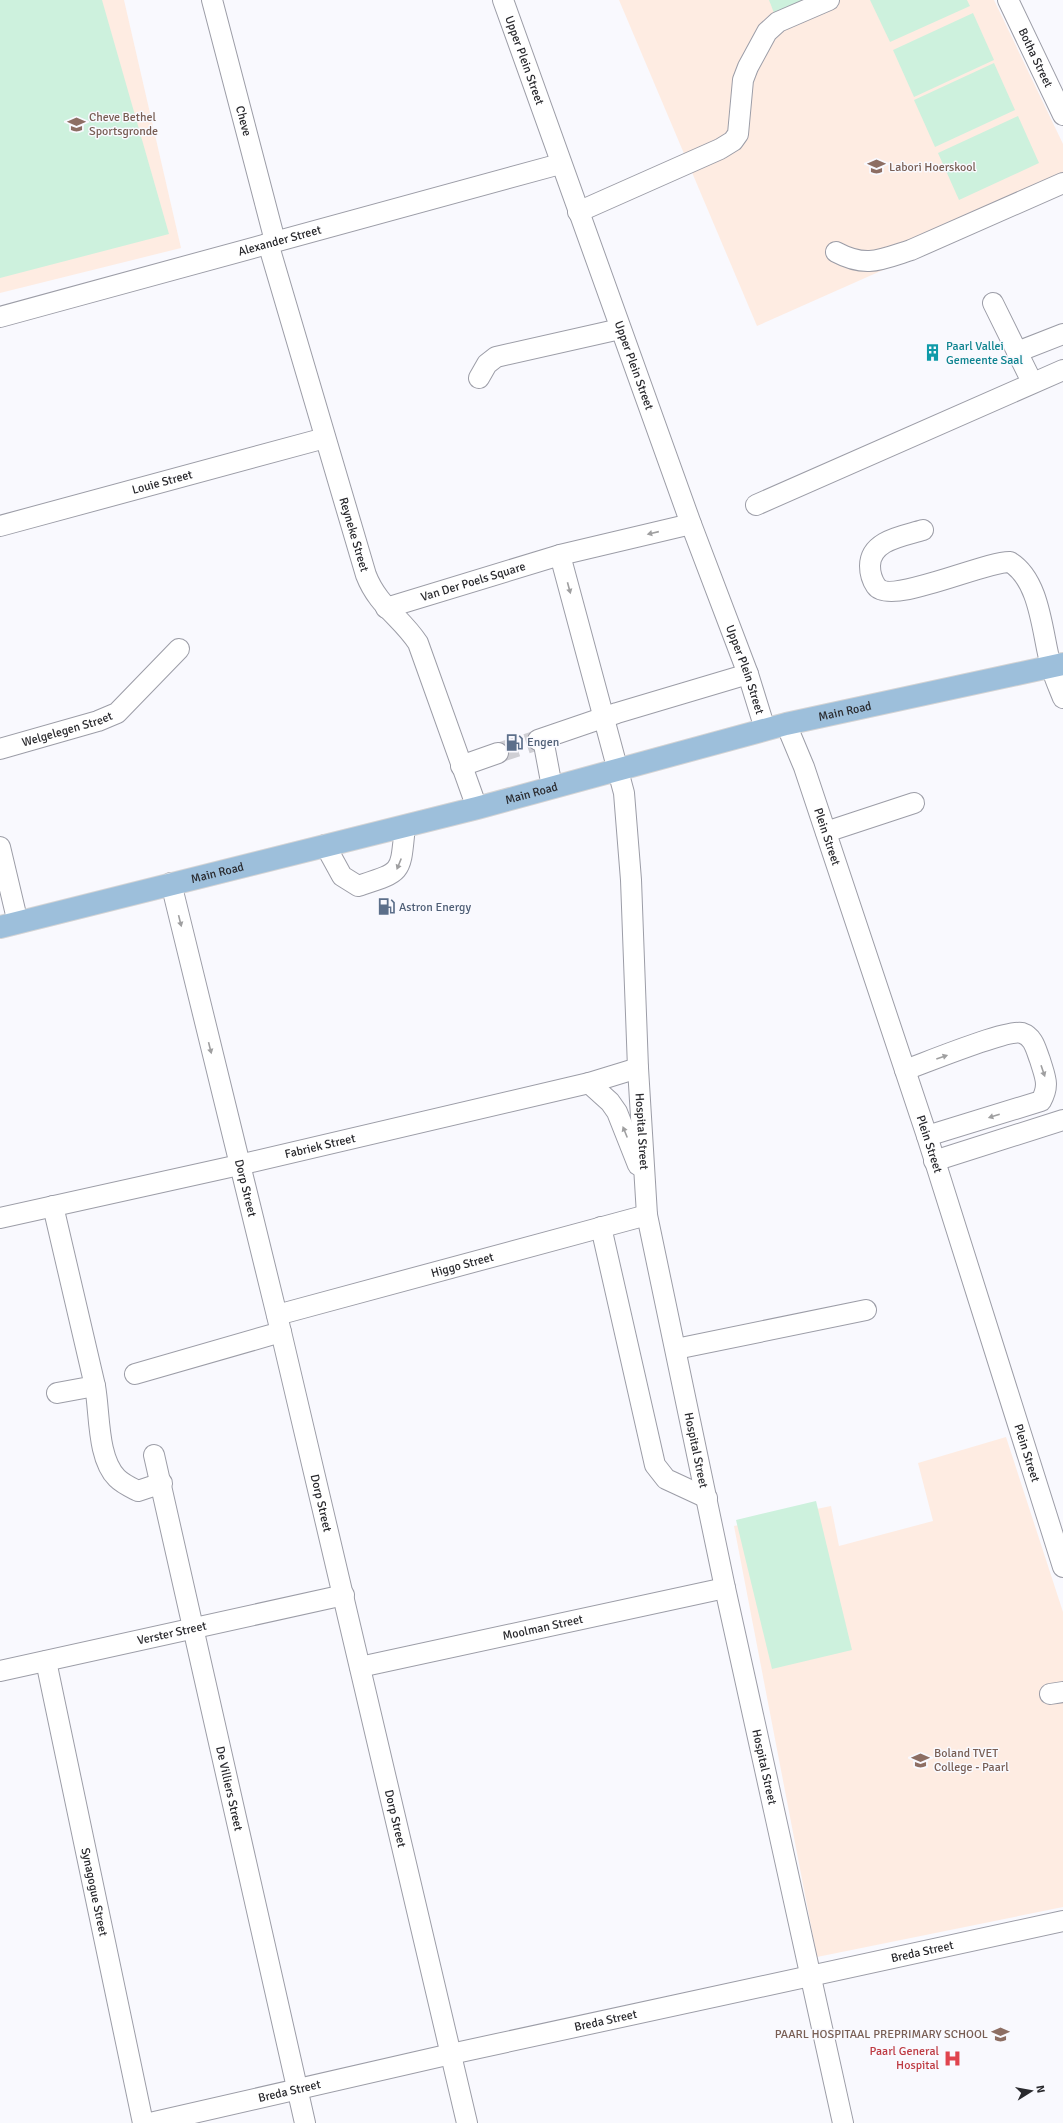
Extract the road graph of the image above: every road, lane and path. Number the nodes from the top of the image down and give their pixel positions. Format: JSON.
{"nodes":[{"id":1,"x":212,"y":0,"type":"edge"},
{"id":2,"x":503,"y":0,"type":"edge"},
{"id":3,"x":829,"y":0,"type":"edge"},
{"id":4,"x":1008,"y":0,"type":"edge"},
{"id":5,"x":1063,"y":115,"type":"edge"},
{"id":6,"x":560,"y":164,"type":"junction"},
{"id":7,"x":1063,"y":183,"type":"edge"},
{"id":8,"x":578,"y":212,"type":"junction"},
{"id":9,"x":271,"y":242,"type":"junction"},
{"id":10,"x":836,"y":252,"type":"dead end"},
{"id":11,"x":993,"y":303,"type":"dead end"},
{"id":12,"x":0,"y":317,"type":"edge"},
{"id":13,"x":620,"y":329,"type":"junction"},
{"id":14,"x":1063,"y":334,"type":"edge"},
{"id":15,"x":1017,"y":352,"type":"junction"},
{"id":16,"x":1063,"y":370,"type":"edge"},
{"id":17,"x":479,"y":378,"type":"dead end"},
{"id":18,"x":1032,"y":382,"type":"junction"},
{"id":19,"x":325,"y":438,"type":"junction"},
{"id":20,"x":756,"y":504,"type":"dead end"},
{"id":21,"x":691,"y":524,"type":"junction"},
{"id":22,"x":0,"y":526,"type":"edge"},
{"id":23,"x":923,"y":530,"type":"dead end"},
{"id":24,"x":560,"y":555,"type":"junction"},
{"id":25,"x":386,"y":608,"type":"junction"},
{"id":26,"x":179,"y":649,"type":"dead end"},
{"id":27,"x":1057,"y":665,"type":"edge"},
{"id":28,"x":748,"y":674,"type":"junction"},
{"id":29,"x":1063,"y":698,"type":"edge"},
{"id":30,"x":603,"y":718,"type":"junction"},
{"id":31,"x":786,"y":724,"type":"junction"},
{"id":32,"x":765,"y":729,"type":"junction"},
{"id":33,"x":0,"y":749,"type":"edge"},
{"id":34,"x":498,"y":753,"type":"tunnel mouth"},
{"id":35,"x":461,"y":766,"type":"junction"},
{"id":36,"x":618,"y":768,"type":"junction"},
{"id":37,"x":552,"y":787,"type":"junction"},
{"id":38,"x":914,"y":803,"type":"dead end"},
{"id":39,"x":477,"y":808,"type":"junction"},
{"id":40,"x":405,"y":826,"type":"junction"},
{"id":41,"x":826,"y":832,"type":"junction"},
{"id":42,"x":325,"y":845,"type":"junction"},
{"id":43,"x":0,"y":846,"type":"edge"},
{"id":44,"x":171,"y":883,"type":"junction"},
{"id":45,"x":9,"y":925,"type":"edge"},
{"id":46,"x":638,"y":1068,"type":"junction"},
{"id":47,"x":905,"y":1070,"type":"junction"},
{"id":48,"x":589,"y":1083,"type":"junction"},
{"id":49,"x":1063,"y":1120,"type":"edge"},
{"id":50,"x":926,"y":1136,"type":"junction"},
{"id":51,"x":934,"y":1161,"type":"junction"},
{"id":52,"x":239,"y":1165,"type":"junction"},
{"id":53,"x":644,"y":1182,"type":"junction"},
{"id":54,"x":53,"y":1206,"type":"junction"},
{"id":55,"x":647,"y":1215,"type":"junction"},
{"id":56,"x":0,"y":1218,"type":"edge"},
{"id":57,"x":601,"y":1227,"type":"junction"},
{"id":58,"x":866,"y":1310,"type":"dead end"},
{"id":59,"x":279,"y":1323,"type":"junction"},
{"id":60,"x":676,"y":1349,"type":"junction"},
{"id":61,"x":135,"y":1374,"type":"dead end"},
{"id":62,"x":95,"y":1386,"type":"junction"},
{"id":63,"x":57,"y":1393,"type":"dead end"},
{"id":64,"x":154,"y":1455,"type":"dead end"},
{"id":65,"x":162,"y":1483,"type":"junction"},
{"id":66,"x":707,"y":1498,"type":"junction"},
{"id":67,"x":1063,"y":1567,"type":"edge"},
{"id":68,"x":725,"y":1588,"type":"junction"},
{"id":69,"x":344,"y":1596,"type":"junction"},
{"id":70,"x":194,"y":1628,"type":"junction"},
{"id":71,"x":46,"y":1661,"type":"junction"},
{"id":72,"x":360,"y":1667,"type":"junction"},
{"id":73,"x":0,"y":1671,"type":"edge"},
{"id":74,"x":1063,"y":1921,"type":"edge"},
{"id":75,"x":810,"y":1975,"type":"junction"},
{"id":76,"x":451,"y":2054,"type":"junction"},
{"id":77,"x":297,"y":2090,"type":"junction"},
{"id":78,"x":143,"y":2123,"type":"edge"},
{"id":79,"x":150,"y":2123,"type":"edge"},
{"id":80,"x":305,"y":2123,"type":"edge"},
{"id":81,"x":467,"y":2123,"type":"edge"},
{"id":82,"x":843,"y":2123,"type":"edge"}],
"edges":[{"from":1,"to":9,"type":"street","name":"Cheve"},
{"from":2,"to":6,"type":"street","name":"Upper Plein Street"},
{"from":3,"to":8,"type":"street"},
{"from":4,"to":5,"type":"street","name":"Botha Street"},
{"from":6,"to":8,"type":"street","name":"Upper Plein Street"},
{"from":6,"to":9,"type":"street","name":"Alexander Street"},
{"from":7,"to":10,"type":"street"},
{"from":8,"to":13,"type":"street","name":"Upper Plein Street"},
{"from":9,"to":12,"type":"street","name":"Alexander Street"},
{"from":9,"to":19,"type":"street","name":"Reyneke Street"},
{"from":11,"to":15,"type":"street"},
{"from":13,"to":17,"type":"street"},
{"from":13,"to":21,"type":"street","name":"Upper Plein Street"},
{"from":14,"to":15,"type":"street"},
{"from":15,"to":18,"type":"street"},
{"from":16,"to":18,"type":"street"},
{"from":18,"to":20,"type":"street"},
{"from":19,"to":22,"type":"street","name":"Louie Street"},
{"from":19,"to":25,"type":"street","name":"Reyneke Street"},
{"from":21,"to":24,"type":"street","name":"Van Der Poels Square","one_way":true},
{"from":21,"to":28,"type":"street","name":"Upper Plein Street"},
{"from":23,"to":27,"type":"street"},
{"from":24,"to":25,"type":"street","name":"Van Der Poels Square"},
{"from":24,"to":30,"type":"street","one_way":true},
{"from":25,"to":35,"type":"street","name":"Reyneke Street"},
{"from":26,"to":33,"type":"street","name":"Welgelegen Street"},
{"from":27,"to":29,"type":"street"},
{"from":27,"to":31,"type":"main road","name":"Main Road"},
{"from":28,"to":30,"type":"street"},
{"from":28,"to":32,"type":"street","name":"Upper Plein Street"},
{"from":30,"to":36,"type":"street"},
{"from":30,"to":37,"type":"street"},
{"from":31,"to":32,"type":"main road","name":"Main Road"},
{"from":31,"to":41,"type":"street","name":"Plein Street"},
{"from":32,"to":36,"type":"main road","name":"Main Road"},
{"from":34,"to":35,"type":"street"},
{"from":35,"to":39,"type":"street","name":"Reyneke Street"},
{"from":36,"to":37,"type":"main road","name":"Main Road"},
{"from":36,"to":46,"type":"street","name":"Hospital Street"},
{"from":37,"to":39,"type":"main road","name":"Main Road"},
{"from":38,"to":41,"type":"street"},
{"from":39,"to":40,"type":"main road","name":"Main Road"},
{"from":40,"to":42,"type":"main road","name":"Main Road"},
{"from":40,"to":42,"type":"street","one_way":true},
{"from":41,"to":47,"type":"street","name":"Plein Street"},
{"from":42,"to":44,"type":"main road","name":"Main Road"},
{"from":43,"to":45,"type":"street"},
{"from":44,"to":45,"type":"main road","name":"Main Road"},
{"from":44,"to":52,"type":"street","name":"Dorp Street","one_way":true},
{"from":46,"to":48,"type":"street","name":"Fabriek Street"},
{"from":46,"to":53,"type":"street","name":"Hospital Street"},
{"from":47,"to":50,"type":"street","name":"Plein Street"},
{"from":47,"to":50,"type":"street","one_way":true},
{"from":48,"to":52,"type":"street","name":"Fabriek Street"},
{"from":53,"to":48,"type":"street","one_way":true},
{"from":49,"to":51,"type":"street"},
{"from":50,"to":51,"type":"street","name":"Plein Street"},
{"from":51,"to":67,"type":"street","name":"Plein Street"},
{"from":52,"to":54,"type":"street","name":"Fabriek Street"},
{"from":52,"to":59,"type":"street","name":"Dorp Street"},
{"from":53,"to":55,"type":"street","name":"Hospital Street"},
{"from":54,"to":56,"type":"street","name":"Fabriek Street"},
{"from":54,"to":62,"type":"street"},
{"from":55,"to":57,"type":"street","name":"Higgo Street"},
{"from":55,"to":60,"type":"street","name":"Hospital Street"},
{"from":57,"to":59,"type":"street","name":"Higgo Street"},
{"from":57,"to":66,"type":"street"},
{"from":58,"to":60,"type":"street"},
{"from":59,"to":61,"type":"street","name":"Higgo Street"},
{"from":59,"to":69,"type":"street","name":"Dorp Street"},
{"from":60,"to":66,"type":"street","name":"Hospital Street"},
{"from":62,"to":63,"type":"street"},
{"from":62,"to":65,"type":"street"},
{"from":64,"to":65,"type":"street","name":"De Villiers Street"},
{"from":65,"to":70,"type":"street","name":"De Villiers Street"},
{"from":66,"to":68,"type":"street","name":"Hospital Street"},
{"from":68,"to":72,"type":"street","name":"Moolman Street"},
{"from":68,"to":75,"type":"street","name":"Hospital Street"},
{"from":69,"to":70,"type":"street","name":"Verster Street"},
{"from":69,"to":72,"type":"street","name":"Dorp Street"},
{"from":70,"to":71,"type":"street","name":"Verster Street"},
{"from":70,"to":77,"type":"street","name":"De Villiers Street"},
{"from":71,"to":73,"type":"street","name":"Verster Street"},
{"from":71,"to":78,"type":"street","name":"Synagogue Street"},
{"from":72,"to":76,"type":"street","name":"Dorp Street"},
{"from":74,"to":75,"type":"street","name":"Breda Street"},
{"from":75,"to":76,"type":"street","name":"Breda Street"},
{"from":75,"to":82,"type":"street","name":"Hospital Street"},
{"from":76,"to":77,"type":"street","name":"Breda Street"},
{"from":76,"to":81,"type":"street","name":"Dorp Street"},
{"from":77,"to":79,"type":"street","name":"Breda Street"},
{"from":77,"to":80,"type":"street","name":"De Villiers Street"}]}
